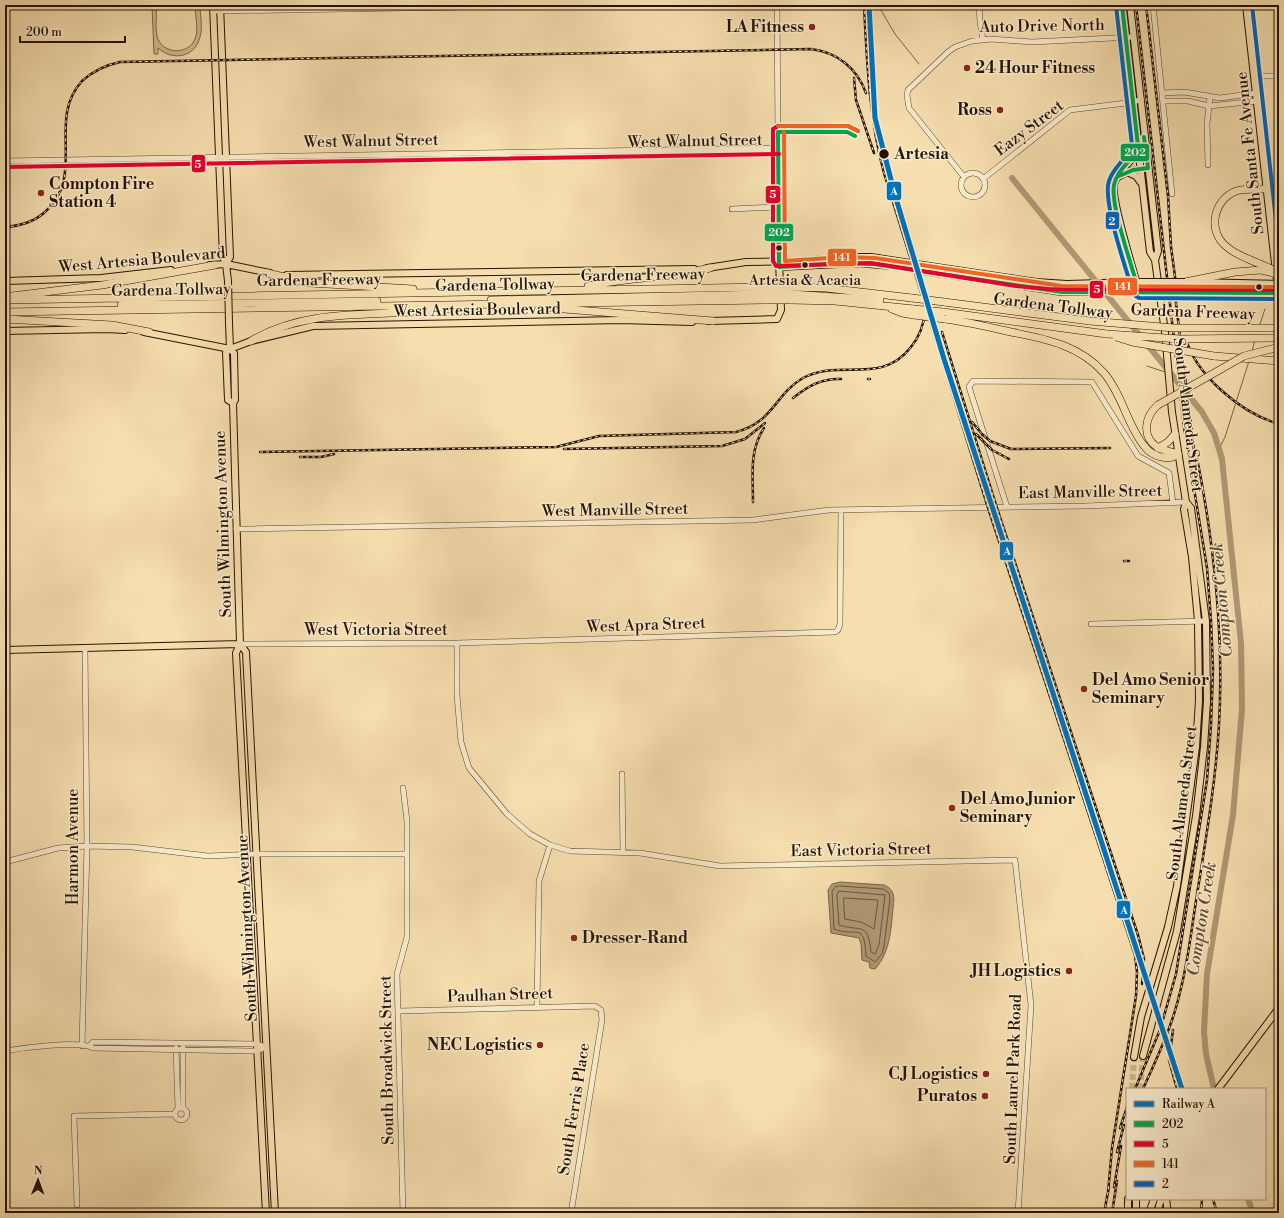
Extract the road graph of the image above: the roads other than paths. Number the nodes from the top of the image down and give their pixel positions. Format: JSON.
{"nodes":[{"id":1,"x":588,"y":5,"type":"edge"},
{"id":2,"x":777,"y":5,"type":"edge"},
{"id":3,"x":979,"y":5,"type":"edge"},
{"id":4,"x":1122,"y":5,"type":"edge"},
{"id":5,"x":1130,"y":5,"type":"edge"},
{"id":6,"x":1153,"y":5,"type":"edge"},
{"id":7,"x":1246,"y":5,"type":"edge"},
{"id":8,"x":217,"y":8,"type":"edge"},
{"id":9,"x":1126,"y":37,"type":"junction"},
{"id":10,"x":1133,"y":37,"type":"junction"},
{"id":11,"x":983,"y":40,"type":"junction"},
{"id":12,"x":1254,"y":76,"type":"junction"},
{"id":13,"x":1279,"y":76,"type":"edge"},
{"id":14,"x":1163,"y":93,"type":"junction"},
{"id":15,"x":1256,"y":93,"type":"junction"},
{"id":16,"x":1210,"y":97,"type":"junction"},
{"id":17,"x":1141,"y":99,"type":"junction"},
{"id":18,"x":1164,"y":101,"type":"junction"},
{"id":19,"x":1257,"y":101,"type":"junction"},
{"id":20,"x":1134,"y":102,"type":"junction"},
{"id":21,"x":1209,"y":106,"type":"junction"},
{"id":22,"x":1138,"y":146,"type":"junction"},
{"id":23,"x":724,"y":148,"type":"junction"},
{"id":24,"x":779,"y":148,"type":"junction"},
{"id":25,"x":669,"y":149,"type":"junction"},
{"id":26,"x":562,"y":151,"type":"junction"},
{"id":27,"x":486,"y":152,"type":"junction"},
{"id":28,"x":364,"y":154,"type":"junction"},
{"id":29,"x":724,"y":154,"type":"junction"},
{"id":30,"x":310,"y":155,"type":"junction"},
{"id":31,"x":330,"y":155,"type":"junction"},
{"id":32,"x":347,"y":155,"type":"junction"},
{"id":33,"x":669,"y":155,"type":"junction"},
{"id":34,"x":275,"y":156,"type":"junction"},
{"id":35,"x":295,"y":156,"type":"junction"},
{"id":36,"x":562,"y":157,"type":"junction"},
{"id":37,"x":486,"y":158,"type":"junction"},
{"id":38,"x":222,"y":160,"type":"junction"},
{"id":39,"x":364,"y":160,"type":"junction"},
{"id":40,"x":5,"y":161,"type":"edge"},
{"id":41,"x":310,"y":161,"type":"junction"},
{"id":42,"x":330,"y":161,"type":"junction"},
{"id":43,"x":347,"y":161,"type":"junction"},
{"id":44,"x":275,"y":162,"type":"junction"},
{"id":45,"x":295,"y":162,"type":"junction"},
{"id":46,"x":1208,"y":165,"type":"dead end"},
{"id":47,"x":5,"y":167,"type":"edge"},
{"id":48,"x":1148,"y":168,"type":"junction"},
{"id":49,"x":1141,"y":169,"type":"junction"},
{"id":50,"x":1127,"y":172,"type":"junction"},
{"id":51,"x":964,"y":177,"type":"junction"},
{"id":52,"x":1117,"y":178,"type":"junction"},
{"id":53,"x":983,"y":179,"type":"junction"},
{"id":54,"x":1143,"y":185,"type":"junction"},
{"id":55,"x":1267,"y":189,"type":"junction"},
{"id":56,"x":1172,"y":194,"type":"dead end"},
{"id":57,"x":778,"y":207,"type":"junction"},
{"id":58,"x":732,"y":208,"type":"dead end"},
{"id":59,"x":1155,"y":260,"type":"junction"},
{"id":60,"x":226,"y":264,"type":"junction"},
{"id":61,"x":779,"y":264,"type":"junction"},
{"id":62,"x":215,"y":265,"type":"junction"},
{"id":63,"x":1260,"y":267,"type":"junction"},
{"id":64,"x":710,"y":268,"type":"junction"},
{"id":65,"x":267,"y":273,"type":"junction"},
{"id":66,"x":1279,"y":274,"type":"edge"},
{"id":67,"x":1136,"y":279,"type":"junction"},
{"id":68,"x":5,"y":281,"type":"edge"},
{"id":69,"x":1185,"y":282,"type":"junction"},
{"id":70,"x":1025,"y":284,"type":"junction"},
{"id":71,"x":1278,"y":284,"type":"edge"},
{"id":72,"x":758,"y":287,"type":"junction"},
{"id":73,"x":575,"y":290,"type":"junction"},
{"id":74,"x":1139,"y":292,"type":"junction"},
{"id":75,"x":482,"y":293,"type":"junction"},
{"id":76,"x":767,"y":294,"type":"junction"},
{"id":77,"x":790,"y":294,"type":"junction"},
{"id":78,"x":1279,"y":295,"type":"edge"},
{"id":79,"x":5,"y":297,"type":"edge"},
{"id":80,"x":5,"y":300,"type":"edge"},
{"id":81,"x":5,"y":304,"type":"edge"},
{"id":82,"x":483,"y":304,"type":"junction"},
{"id":83,"x":512,"y":304,"type":"junction"},
{"id":84,"x":913,"y":306,"type":"junction"},
{"id":85,"x":5,"y":307,"type":"edge"},
{"id":86,"x":944,"y":310,"type":"junction"},
{"id":87,"x":5,"y":312,"type":"edge"},
{"id":88,"x":5,"y":319,"type":"edge"},
{"id":89,"x":713,"y":321,"type":"junction"},
{"id":90,"x":1092,"y":323,"type":"junction"},
{"id":91,"x":1055,"y":327,"type":"joint"},
{"id":92,"x":1279,"y":328,"type":"edge"},
{"id":93,"x":5,"y":331,"type":"edge"},
{"id":94,"x":149,"y":332,"type":"junction"},
{"id":95,"x":1279,"y":332,"type":"edge"},
{"id":96,"x":1103,"y":333,"type":"junction"},
{"id":97,"x":1279,"y":338,"type":"edge"},
{"id":98,"x":251,"y":341,"type":"junction"},
{"id":99,"x":1279,"y":347,"type":"edge"},
{"id":100,"x":230,"y":349,"type":"junction"},
{"id":101,"x":1279,"y":361,"type":"edge"},
{"id":102,"x":1175,"y":434,"type":"junction"},
{"id":103,"x":1158,"y":448,"type":"junction"},
{"id":104,"x":1178,"y":454,"type":"junction"},
{"id":105,"x":1186,"y":502,"type":"junction"},
{"id":106,"x":1173,"y":504,"type":"junction"},
{"id":107,"x":1007,"y":507,"type":"junction"},
{"id":108,"x":994,"y":508,"type":"joint"},
{"id":109,"x":841,"y":510,"type":"junction"},
{"id":110,"x":236,"y":529,"type":"junction"},
{"id":111,"x":1198,"y":621,"type":"junction"},
{"id":112,"x":1206,"y":621,"type":"junction"},
{"id":113,"x":1091,"y":624,"type":"dead end"},
{"id":114,"x":457,"y":643,"type":"junction"},
{"id":115,"x":240,"y":644,"type":"junction"},
{"id":116,"x":85,"y":649,"type":"junction"},
{"id":117,"x":5,"y":650,"type":"edge"},
{"id":118,"x":622,"y":774,"type":"dead end"},
{"id":119,"x":1192,"y":780,"type":"junction"},
{"id":120,"x":1200,"y":781,"type":"junction"},
{"id":121,"x":403,"y":788,"type":"dead end"},
{"id":122,"x":550,"y":845,"type":"junction"},
{"id":123,"x":87,"y":846,"type":"junction"},
{"id":124,"x":623,"y":852,"type":"junction"},
{"id":125,"x":247,"y":854,"type":"junction"},
{"id":126,"x":256,"y":854,"type":"junction"},
{"id":127,"x":407,"y":854,"type":"junction"},
{"id":128,"x":5,"y":862,"type":"edge"},
{"id":129,"x":694,"y":862,"type":"joint"},
{"id":130,"x":1017,"y":874,"type":"joint"},
{"id":131,"x":537,"y":1006,"type":"junction"},
{"id":132,"x":1279,"y":1008,"type":"edge"},
{"id":133,"x":601,"y":1010,"type":"joint"},
{"id":134,"x":399,"y":1011,"type":"junction"},
{"id":135,"x":176,"y":1043,"type":"junction"},
{"id":136,"x":183,"y":1043,"type":"junction"},
{"id":137,"x":82,"y":1046,"type":"junction"},
{"id":138,"x":89,"y":1046,"type":"junction"},
{"id":139,"x":257,"y":1048,"type":"junction"},
{"id":140,"x":266,"y":1048,"type":"junction"},
{"id":141,"x":176,"y":1050,"type":"junction"},
{"id":142,"x":183,"y":1050,"type":"junction"},
{"id":143,"x":5,"y":1051,"type":"edge"},
{"id":144,"x":1143,"y":1056,"type":"tunnel mouth"},
{"id":145,"x":1134,"y":1057,"type":"tunnel mouth"},
{"id":146,"x":1219,"y":1088,"type":"edge"},
{"id":147,"x":181,"y":1108,"type":"junction"},
{"id":148,"x":174,"y":1114,"type":"junction"},
{"id":149,"x":1128,"y":1200,"type":"edge"},
{"id":150,"x":1136,"y":1200,"type":"edge"},
{"id":151,"x":1161,"y":1200,"type":"edge"},
{"id":152,"x":1166,"y":1200,"type":"edge"},
{"id":153,"x":1153,"y":1201,"type":"edge"},
{"id":154,"x":77,"y":1205,"type":"dead end"},
{"id":155,"x":654,"y":1211,"type":"dead end"},
{"id":156,"x":266,"y":1213,"type":"edge"},
{"id":157,"x":275,"y":1213,"type":"edge"},
{"id":158,"x":403,"y":1213,"type":"edge"},
{"id":159,"x":570,"y":1213,"type":"edge"},
{"id":160,"x":645,"y":1213,"type":"edge"},
{"id":161,"x":990,"y":1213,"type":"edge"},
{"id":162,"x":1004,"y":1213,"type":"edge"},
{"id":163,"x":1018,"y":1213,"type":"edge"},
{"id":164,"x":1128,"y":1213,"type":"edge"},
{"id":165,"x":1136,"y":1213,"type":"edge"},
{"id":166,"x":1149,"y":1213,"type":"edge"},
{"id":167,"x":1157,"y":1213,"type":"edge"},
{"id":168,"x":1168,"y":1213,"type":"edge"}],
"edges":[{"from":1,"to":8,"type":"street"},
{"from":2,"to":24,"type":"street"},
{"from":3,"to":11,"type":"street"},
{"from":4,"to":9,"type":"main road","name":"South Alameda Street"},
{"from":5,"to":10,"type":"main road","name":"South Alameda Street"},
{"from":6,"to":14,"type":"street"},
{"from":7,"to":12,"type":"main road","name":"South Santa Fe Avenue"},
{"from":8,"to":38,"type":"main road","name":"South Wilmington Avenue"},
{"from":9,"to":10,"type":"street","name":"Auto Drive North"},
{"from":9,"to":11,"type":"street","name":"Auto Drive North"},
{"from":9,"to":20,"type":"main road","name":"South Alameda Street"},
{"from":10,"to":17,"type":"main road","name":"South Alameda Street"},
{"from":11,"to":51,"type":"street","name":"Auto Drive North"},
{"from":12,"to":13,"type":"street"},
{"from":12,"to":15,"type":"main road","name":"South Santa Fe Avenue"},
{"from":14,"to":16,"type":"street"},
{"from":14,"to":18,"type":"street"},
{"from":15,"to":16,"type":"street"},
{"from":15,"to":19,"type":"main road","name":"South Santa Fe Avenue"},
{"from":16,"to":21,"type":"street"},
{"from":17,"to":20,"type":"street","name":"Eazy Street"},
{"from":17,"to":48,"type":"main road","name":"South Alameda Street"},
{"from":18,"to":21,"type":"street"},
{"from":18,"to":56,"type":"street"},
{"from":19,"to":21,"type":"street"},
{"from":19,"to":55,"type":"main road","name":"South Santa Fe Avenue"},
{"from":20,"to":22,"type":"main road","name":"South Alameda Street"},
{"from":20,"to":53,"type":"street","name":"Eazy Street"},
{"from":21,"to":46,"type":"street"},
{"from":22,"to":49,"type":"main road","name":"South Alameda Street"},
{"from":22,"to":52,"type":"main road"},
{"from":23,"to":24,"type":"street","name":"West Walnut Street"},
{"from":23,"to":25,"type":"street","name":"West Walnut Street"},
{"from":23,"to":29,"type":"street"},
{"from":24,"to":29,"type":"street","name":"West Walnut Street"},
{"from":24,"to":57,"type":"street"},
{"from":25,"to":26,"type":"street","name":"West Walnut Street"},
{"from":25,"to":33,"type":"street"},
{"from":26,"to":27,"type":"street","name":"West Walnut Street"},
{"from":26,"to":36,"type":"street"},
{"from":27,"to":28,"type":"street","name":"West Walnut Street"},
{"from":27,"to":37,"type":"street"},
{"from":28,"to":32,"type":"street","name":"West Walnut Street"},
{"from":28,"to":39,"type":"street"},
{"from":29,"to":33,"type":"street","name":"West Walnut Street"},
{"from":30,"to":31,"type":"street","name":"West Walnut Street"},
{"from":30,"to":35,"type":"street","name":"West Walnut Street"},
{"from":30,"to":41,"type":"street"},
{"from":31,"to":32,"type":"street","name":"West Walnut Street"},
{"from":31,"to":42,"type":"street"},
{"from":32,"to":43,"type":"street"},
{"from":33,"to":36,"type":"street","name":"West Walnut Street"},
{"from":34,"to":35,"type":"street","name":"West Walnut Street"},
{"from":34,"to":38,"type":"street","name":"West Walnut Street"},
{"from":34,"to":44,"type":"street"},
{"from":35,"to":45,"type":"street"},
{"from":36,"to":37,"type":"street","name":"West Walnut Street"},
{"from":37,"to":39,"type":"street","name":"West Walnut Street"},
{"from":38,"to":40,"type":"street","name":"West Walnut Street"},
{"from":38,"to":44,"type":"street","name":"West Walnut Street"},
{"from":38,"to":47,"type":"street","name":"West Walnut Street"},
{"from":38,"to":60,"type":"main road","name":"South Wilmington Avenue"},
{"from":39,"to":43,"type":"street","name":"West Walnut Street"},
{"from":41,"to":42,"type":"street","name":"West Walnut Street"},
{"from":41,"to":45,"type":"street","name":"West Walnut Street"},
{"from":42,"to":43,"type":"street","name":"West Walnut Street"},
{"from":44,"to":45,"type":"street","name":"West Walnut Street"},
{"from":48,"to":49,"type":"main road"},
{"from":48,"to":59,"type":"main road","name":"South Alameda Street"},
{"from":49,"to":50,"type":"main road"},
{"from":49,"to":54,"type":"main road","name":"South Alameda Street"},
{"from":50,"to":52,"type":"main road"},
{"from":50,"to":54,"type":"main road"},
{"from":51,"to":53,"type":"street"},
{"from":51,"to":53,"type":"street"},
{"from":52,"to":67,"type":"main road"},
{"from":54,"to":59,"type":"main road","name":"South Alameda Street"},
{"from":55,"to":63,"type":"highway"},
{"from":55,"to":71,"type":"main road","name":"South Santa Fe Avenue"},
{"from":57,"to":58,"type":"street"},
{"from":57,"to":61,"type":"street"},
{"from":59,"to":102,"type":"main road","name":"South Alameda Street","bridge":true},
{"from":60,"to":62,"type":"main road","name":"West Artesia Boulevard"},
{"from":60,"to":65,"type":"main road","name":"West Artesia Boulevard"},
{"from":60,"to":100,"type":"main road","name":"South Wilmington Avenue","bridge":true},
{"from":61,"to":64,"type":"main road","name":"West Artesia Boulevard"},
{"from":61,"to":70,"type":"main road","name":"West Artesia Boulevard","bridge":true},
{"from":61,"to":89,"type":"main road","name":"West Artesia Boulevard"},
{"from":62,"to":68,"type":"main road","name":"West Artesia Boulevard"},
{"from":62,"to":79,"type":"highway"},
{"from":63,"to":66,"type":"highway","bridge":true},
{"from":63,"to":69,"type":"highway"},
{"from":64,"to":65,"type":"main road","name":"West Artesia Boulevard"},
{"from":64,"to":73,"type":"highway"},
{"from":65,"to":75,"type":"highway"},
{"from":67,"to":69,"type":"main road","bridge":true},
{"from":67,"to":70,"type":"main road"},
{"from":67,"to":74,"type":"main road","bridge":true},
{"from":69,"to":71,"type":"main road"},
{"from":70,"to":74,"type":"main road"},
{"from":71,"to":78,"type":"main road","name":"South Santa Fe Avenue"},
{"from":72,"to":73,"type":"highway","name":"Gardena Freeway"},
{"from":72,"to":76,"type":"highway","name":"Gardena Freeway"},
{"from":72,"to":81,"type":"highway","name":"Gardena Tollway"},
{"from":73,"to":75,"type":"highway","name":"Gardena Freeway"},
{"from":74,"to":78,"type":"main road","bridge":true},
{"from":75,"to":80,"type":"highway","name":"Gardena Freeway"},
{"from":76,"to":77,"type":"highway","name":"Gardena Freeway","bridge":true},
{"from":76,"to":77,"type":"highway","name":"Gardena Freeway","bridge":true},
{"from":76,"to":83,"type":"highway","name":"Gardena Freeway"},
{"from":76,"to":85,"type":"highway","name":"Gardena Tollway"},
{"from":77,"to":84,"type":"highway","name":"Gardena Freeway"},
{"from":77,"to":84,"type":"highway","name":"Gardena Freeway"},
{"from":82,"to":83,"type":"highway","name":"Gardena Freeway"},
{"from":82,"to":87,"type":"highway","name":"Gardena Freeway"},
{"from":82,"to":98,"type":"highway"},
{"from":83,"to":89,"type":"highway"},
{"from":84,"to":86,"type":"highway","name":"Gardena Freeway","bridge":true},
{"from":84,"to":86,"type":"highway","bridge":true},
{"from":86,"to":90,"type":"highway","name":"Gardena Freeway"},
{"from":86,"to":91,"type":"highway","name":"Gardena Tollway"},
{"from":86,"to":104,"type":"highway"},
{"from":88,"to":94,"type":"highway"},
{"from":89,"to":98,"type":"main road","name":"West Artesia Boulevard"},
{"from":90,"to":92,"type":"highway","name":"Gardena Freeway","bridge":true},
{"from":90,"to":95,"type":"highway","name":"Gardena Tollway"},
{"from":91,"to":96,"type":"highway","name":"Gardena Freeway"},
{"from":93,"to":94,"type":"main road"},
{"from":94,"to":100,"type":"main road"},
{"from":96,"to":97,"type":"highway","name":"Gardena Freeway","bridge":true},
{"from":96,"to":101,"type":"highway","bridge":true},
{"from":98,"to":100,"type":"main road","name":"West Artesia Boulevard"},
{"from":99,"to":103,"type":"highway","bridge":true},
{"from":100,"to":110,"type":"main road","name":"South Wilmington Avenue"},
{"from":102,"to":103,"type":"highway"},
{"from":102,"to":104,"type":"main road","name":"South Alameda Street"},
{"from":103,"to":104,"type":"highway"},
{"from":104,"to":105,"type":"main road","name":"South Alameda Street"},
{"from":105,"to":106,"type":"street","name":"East Manville Street"},
{"from":105,"to":111,"type":"main road","name":"South Alameda Street"},
{"from":105,"to":112,"type":"main road","name":"South Alameda Street"},
{"from":106,"to":107,"type":"street","name":"East Manville Street"},
{"from":106,"to":107,"type":"street"},
{"from":107,"to":108,"type":"street","name":"East Manville Street"},
{"from":108,"to":109,"type":"street","name":"West Manville Street"},
{"from":109,"to":110,"type":"street","name":"West Manville Street"},
{"from":109,"to":114,"type":"street","name":"West Apra Street"},
{"from":110,"to":115,"type":"main road","name":"South Wilmington Avenue"},
{"from":111,"to":112,"type":"street"},
{"from":111,"to":113,"type":"street"},
{"from":111,"to":119,"type":"main road","name":"South Alameda Street"},
{"from":112,"to":120,"type":"main road","name":"South Alameda Street"},
{"from":114,"to":115,"type":"street","name":"West Victoria Street"},
{"from":114,"to":122,"type":"street","name":"West Victoria Street"},
{"from":115,"to":116,"type":"main road","name":"West Victoria Street"},
{"from":115,"to":125,"type":"main road","name":"South Wilmington Avenue"},
{"from":115,"to":126,"type":"main road","name":"South Wilmington Avenue"},
{"from":116,"to":117,"type":"main road","name":"West Victoria Street"},
{"from":116,"to":123,"type":"street","name":"Harmon Avenue"},
{"from":118,"to":124,"type":"street"},
{"from":119,"to":120,"type":"main road"},
{"from":119,"to":145,"type":"main road","name":"South Alameda Street"},
{"from":120,"to":144,"type":"main road","name":"South Alameda Street"},
{"from":121,"to":127,"type":"street","name":"South Broadwick Street"},
{"from":122,"to":124,"type":"street","name":"West Victoria Street"},
{"from":122,"to":131,"type":"street"},
{"from":123,"to":125,"type":"street"},
{"from":123,"to":128,"type":"street"},
{"from":123,"to":137,"type":"street","name":"Harmon Avenue"},
{"from":124,"to":129,"type":"street","name":"West Victoria Street"},
{"from":125,"to":126,"type":"street"},
{"from":125,"to":139,"type":"main road","name":"South Wilmington Avenue"},
{"from":126,"to":127,"type":"street"},
{"from":126,"to":140,"type":"main road","name":"South Wilmington Avenue"},
{"from":127,"to":134,"type":"street","name":"South Broadwick Street"},
{"from":129,"to":130,"type":"street","name":"East Victoria Street"},
{"from":130,"to":163,"type":"street","name":"South Laurel Park Road"},
{"from":131,"to":133,"type":"street","name":"Paulhan Street"},
{"from":131,"to":134,"type":"street","name":"Paulhan Street"},
{"from":132,"to":146,"type":"main road"},
{"from":133,"to":159,"type":"street","name":"South Ferris Place"},
{"from":134,"to":158,"type":"street","name":"South Broadwick Street"},
{"from":135,"to":136,"type":"street"},
{"from":135,"to":138,"type":"street"},
{"from":135,"to":141,"type":"street"},
{"from":136,"to":139,"type":"street"},
{"from":136,"to":142,"type":"street"},
{"from":137,"to":138,"type":"street"},
{"from":137,"to":143,"type":"street"},
{"from":138,"to":141,"type":"street"},
{"from":139,"to":140,"type":"street"},
{"from":139,"to":142,"type":"street"},
{"from":139,"to":156,"type":"main road","name":"South Wilmington Avenue"},
{"from":140,"to":157,"type":"main road","name":"South Wilmington Avenue"},
{"from":141,"to":142,"type":"street"},
{"from":141,"to":147,"type":"street"},
{"from":142,"to":147,"type":"street"},
{"from":147,"to":148,"type":"street"},
{"from":147,"to":148,"type":"street"},
{"from":148,"to":154,"type":"street"},
{"from":149,"to":164,"type":"main road"},
{"from":150,"to":165,"type":"main road"},
{"from":151,"to":167,"type":"main road"},
{"from":152,"to":168,"type":"main road"},
{"from":153,"to":166,"type":"main road"},
{"from":153,"to":167,"type":"main road"},
{"from":155,"to":160,"type":"street"},
{"from":161,"to":162,"type":"street"}]}
